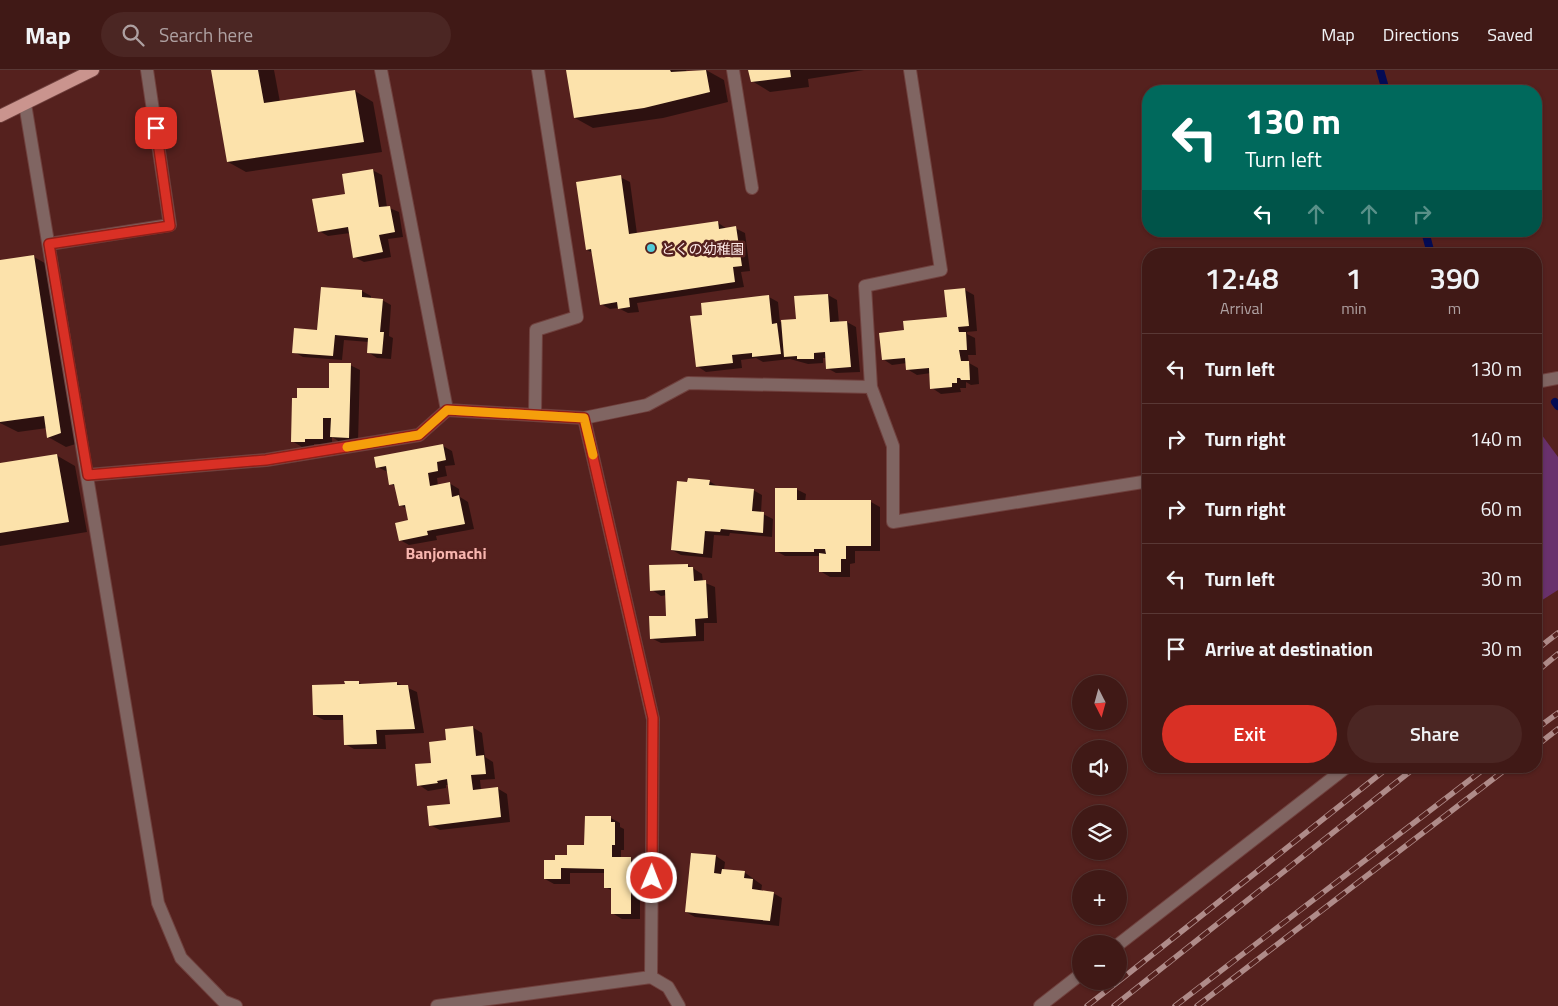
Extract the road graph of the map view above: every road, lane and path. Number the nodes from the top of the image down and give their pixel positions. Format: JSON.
{"nodes":[{"id":1,"x":93,"y":70,"type":"edge"},
{"id":2,"x":147,"y":70,"type":"edge"},
{"id":3,"x":380,"y":70,"type":"edge"},
{"id":4,"x":538,"y":70,"type":"edge"},
{"id":5,"x":733,"y":70,"type":"edge"},
{"id":6,"x":910,"y":70,"type":"edge"},
{"id":7,"x":25,"y":104,"type":"junction"},
{"id":8,"x":0,"y":116,"type":"edge"},
{"id":9,"x":752,"y":188,"type":"dead end"},
{"id":10,"x":49,"y":244,"type":"junction"},
{"id":11,"x":1558,"y":378,"type":"edge"},
{"id":12,"x":1542,"y":381,"type":"edge"},
{"id":13,"x":870,"y":387,"type":"junction"},
{"id":14,"x":447,"y":410,"type":"junction"},
{"id":15,"x":535,"y":415,"type":"junction"},
{"id":16,"x":584,"y":418,"type":"junction"},
{"id":17,"x":88,"y":475,"type":"junction"},
{"id":18,"x":1142,"y":483,"type":"edge"},
{"id":19,"x":1339,"y":773,"type":"edge"},
{"id":20,"x":1127,"y":938,"type":"edge"},
{"id":21,"x":651,"y":978,"type":"junction"},
{"id":22,"x":1072,"y":981,"type":"edge"},
{"id":23,"x":236,"y":1006,"type":"edge"},
{"id":24,"x":437,"y":1006,"type":"edge"},
{"id":25,"x":679,"y":1006,"type":"edge"},
{"id":26,"x":1040,"y":1006,"type":"edge"}],
"edges":[{"from":1,"to":7,"type":"main road"},
{"from":2,"to":10,"type":"street"},
{"from":3,"to":14,"type":"street"},
{"from":4,"to":15,"type":"street"},
{"from":5,"to":9,"type":"street"},
{"from":6,"to":13,"type":"street"},
{"from":7,"to":8,"type":"main road"},
{"from":7,"to":10,"type":"street"},
{"from":10,"to":17,"type":"street"},
{"from":11,"to":12,"type":"street"},
{"from":13,"to":16,"type":"street"},
{"from":13,"to":18,"type":"street"},
{"from":14,"to":15,"type":"street"},
{"from":14,"to":17,"type":"street"},
{"from":15,"to":16,"type":"street"},
{"from":16,"to":21,"type":"street"},
{"from":17,"to":23,"type":"street"},
{"from":19,"to":20,"type":"street"},
{"from":21,"to":24,"type":"street"},
{"from":21,"to":25,"type":"street"},
{"from":22,"to":26,"type":"street"}]}
